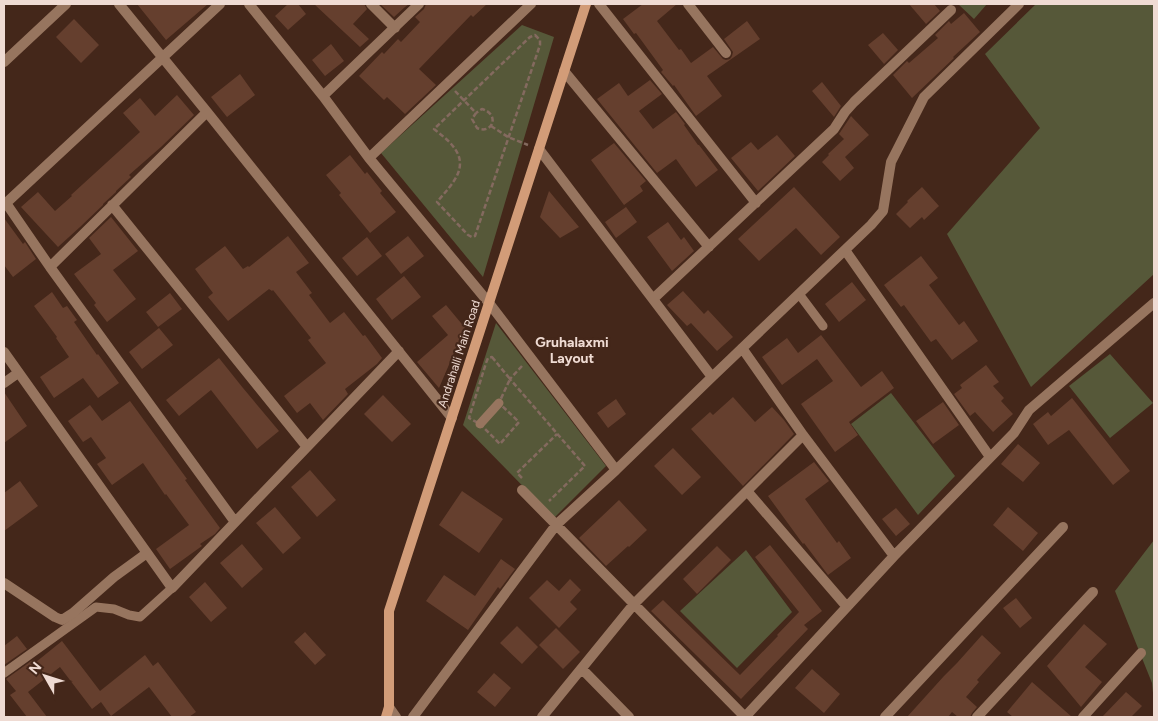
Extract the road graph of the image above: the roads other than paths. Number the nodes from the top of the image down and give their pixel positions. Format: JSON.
{"nodes":[{"id":1,"x":66,"y":4,"type":"edge"},
{"id":2,"x":119,"y":4,"type":"edge"},
{"id":3,"x":220,"y":4,"type":"edge"},
{"id":4,"x":249,"y":4,"type":"edge"},
{"id":5,"x":371,"y":4,"type":"edge"},
{"id":6,"x":419,"y":4,"type":"edge"},
{"id":7,"x":531,"y":4,"type":"edge"},
{"id":8,"x":586,"y":4,"type":"edge"},
{"id":9,"x":600,"y":4,"type":"edge"},
{"id":10,"x":688,"y":4,"type":"edge"},
{"id":11,"x":1019,"y":4,"type":"edge"},
{"id":12,"x":951,"y":10,"type":"dead end"},
{"id":13,"x":395,"y":28,"type":"junction"},
{"id":14,"x":726,"y":53,"type":"dead end"},
{"id":15,"x":162,"y":57,"type":"junction"},
{"id":16,"x":4,"y":62,"type":"edge"},
{"id":17,"x":564,"y":71,"type":"junction"},
{"id":18,"x":323,"y":96,"type":"junction"},
{"id":19,"x":207,"y":112,"type":"junction"},
{"id":20,"x":539,"y":149,"type":"junction"},
{"id":21,"x":369,"y":158,"type":"junction"},
{"id":22,"x":756,"y":203,"type":"junction"},
{"id":23,"x":5,"y":204,"type":"edge"},
{"id":24,"x":112,"y":205,"type":"junction"},
{"id":25,"x":708,"y":247,"type":"junction"},
{"id":26,"x":846,"y":250,"type":"junction"},
{"id":27,"x":50,"y":267,"type":"junction"},
{"id":28,"x":799,"y":294,"type":"junction"},
{"id":29,"x":653,"y":299,"type":"junction"},
{"id":30,"x":489,"y":303,"type":"junction"},
{"id":31,"x":1154,"y":303,"type":"edge"},
{"id":32,"x":823,"y":326,"type":"dead end"},
{"id":33,"x":742,"y":348,"type":"junction"},
{"id":34,"x":399,"y":351,"type":"junction"},
{"id":35,"x":4,"y":352,"type":"edge"},
{"id":36,"x":18,"y":373,"type":"junction"},
{"id":37,"x":712,"y":377,"type":"junction"},
{"id":38,"x":4,"y":383,"type":"edge"},
{"id":39,"x":499,"y":404,"type":"dead end"},
{"id":40,"x":452,"y":418,"type":"junction"},
{"id":41,"x":480,"y":424,"type":"dead end"},
{"id":42,"x":803,"y":435,"type":"junction"},
{"id":43,"x":307,"y":447,"type":"junction"},
{"id":44,"x":990,"y":457,"type":"junction"},
{"id":45,"x":616,"y":470,"type":"junction"},
{"id":46,"x":522,"y":490,"type":"dead end"},
{"id":47,"x":747,"y":491,"type":"junction"},
{"id":48,"x":235,"y":522,"type":"junction"},
{"id":49,"x":556,"y":525,"type":"junction"},
{"id":50,"x":1063,"y":527,"type":"dead end"},
{"id":51,"x":147,"y":553,"type":"junction"},
{"id":52,"x":894,"y":556,"type":"junction"},
{"id":53,"x":4,"y":583,"type":"edge"},
{"id":54,"x":172,"y":588,"type":"junction"},
{"id":55,"x":1093,"y":592,"type":"dead end"},
{"id":56,"x":634,"y":604,"type":"junction"},
{"id":57,"x":847,"y":607,"type":"junction"},
{"id":58,"x":1141,"y":653,"type":"dead end"},
{"id":59,"x":582,"y":669,"type":"junction"},
{"id":60,"x":4,"y":673,"type":"edge"},
{"id":61,"x":388,"y":712,"type":"edge"},
{"id":62,"x":396,"y":717,"type":"edge"},
{"id":63,"x":413,"y":717,"type":"edge"},
{"id":64,"x":542,"y":717,"type":"edge"},
{"id":65,"x":629,"y":717,"type":"edge"},
{"id":66,"x":885,"y":717,"type":"edge"},
{"id":67,"x":977,"y":717,"type":"edge"},
{"id":68,"x":1083,"y":717,"type":"edge"}],
"edges":[{"from":1,"to":16,"type":"street"},
{"from":2,"to":15,"type":"street"},
{"from":3,"to":15,"type":"street"},
{"from":4,"to":18,"type":"street"},
{"from":5,"to":13,"type":"street"},
{"from":6,"to":13,"type":"street"},
{"from":7,"to":21,"type":"street"},
{"from":8,"to":17,"type":"main road","name":"Andrahalli Main Road"},
{"from":9,"to":22,"type":"street"},
{"from":10,"to":14,"type":"street"},
{"from":11,"to":26,"type":"street"},
{"from":12,"to":22,"type":"street"},
{"from":13,"to":18,"type":"street"},
{"from":15,"to":19,"type":"street"},
{"from":15,"to":23,"type":"street"},
{"from":17,"to":20,"type":"main road","name":"Andrahalli Main Road"},
{"from":17,"to":25,"type":"street"},
{"from":18,"to":21,"type":"street"},
{"from":19,"to":24,"type":"street"},
{"from":19,"to":34,"type":"street"},
{"from":20,"to":29,"type":"street"},
{"from":20,"to":30,"type":"main road","name":"Andrahalli Main Road"},
{"from":21,"to":30,"type":"street"},
{"from":22,"to":25,"type":"street"},
{"from":23,"to":27,"type":"street"},
{"from":24,"to":27,"type":"street"},
{"from":24,"to":43,"type":"street"},
{"from":25,"to":29,"type":"street"},
{"from":26,"to":28,"type":"street"},
{"from":26,"to":44,"type":"street"},
{"from":27,"to":48,"type":"street"},
{"from":28,"to":32,"type":"lane"},
{"from":28,"to":33,"type":"street"},
{"from":29,"to":37,"type":"street"},
{"from":30,"to":40,"type":"main road","name":"Andrahalli Main Road"},
{"from":30,"to":45,"type":"street"},
{"from":31,"to":44,"type":"street"},
{"from":33,"to":37,"type":"street"},
{"from":33,"to":42,"type":"street"},
{"from":34,"to":40,"type":"street"},
{"from":34,"to":43,"type":"street"},
{"from":35,"to":36,"type":"street"},
{"from":36,"to":38,"type":"street"},
{"from":36,"to":51,"type":"street"},
{"from":37,"to":45,"type":"street"},
{"from":39,"to":41,"type":"lane"},
{"from":40,"to":61,"type":"main road","name":"Andrahalli Main Road"},
{"from":42,"to":47,"type":"street"},
{"from":42,"to":52,"type":"street"},
{"from":43,"to":48,"type":"street"},
{"from":44,"to":52,"type":"street"},
{"from":45,"to":49,"type":"street"},
{"from":46,"to":49,"type":"street"},
{"from":47,"to":56,"type":"street"},
{"from":47,"to":57,"type":"street"},
{"from":48,"to":54,"type":"street"},
{"from":49,"to":56,"type":"street"},
{"from":49,"to":63,"type":"street"},
{"from":50,"to":66,"type":"street"},
{"from":51,"to":53,"type":"street"},
{"from":51,"to":54,"type":"street"},
{"from":52,"to":57,"type":"street"},
{"from":54,"to":60,"type":"lane"},
{"from":55,"to":67,"type":"street"},
{"from":56,"to":57,"type":"street"},
{"from":56,"to":59,"type":"street"},
{"from":58,"to":68,"type":"street"},
{"from":59,"to":64,"type":"street"},
{"from":59,"to":65,"type":"street"},
{"from":61,"to":62,"type":"street"}]}
